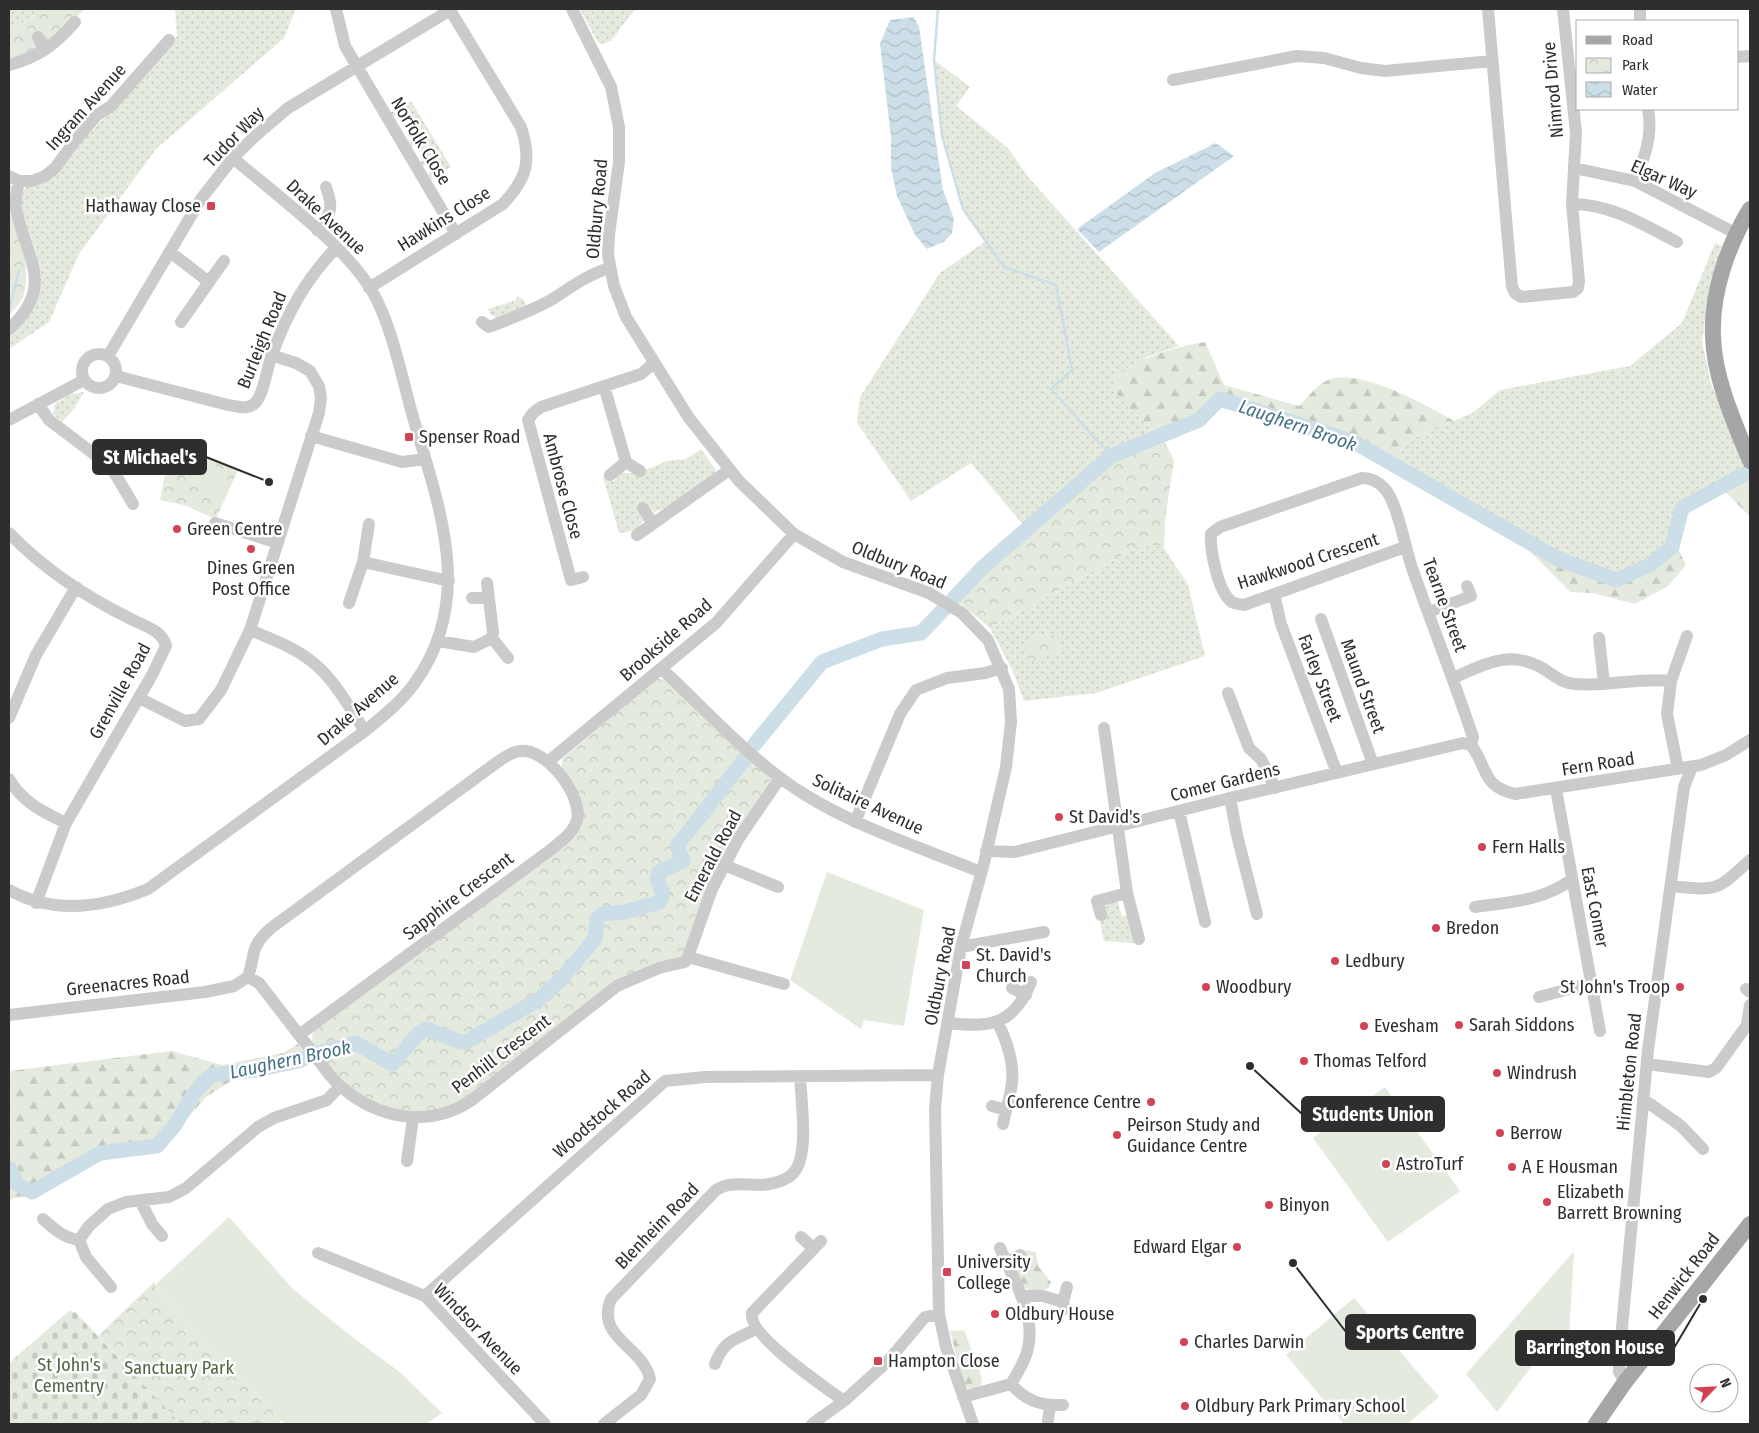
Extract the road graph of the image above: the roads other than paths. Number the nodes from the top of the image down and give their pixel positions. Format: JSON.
{"nodes":[{"id":1,"x":336,"y":9,"type":"edge"},
{"id":2,"x":572,"y":9,"type":"edge"},
{"id":3,"x":1488,"y":9,"type":"edge"},
{"id":4,"x":1563,"y":9,"type":"edge"},
{"id":5,"x":451,"y":10,"type":"edge"},
{"id":6,"x":75,"y":22,"type":"dead end"},
{"id":7,"x":38,"y":36,"type":"dead end"},
{"id":8,"x":169,"y":40,"type":"dead end"},
{"id":9,"x":44,"y":50,"type":"junction"},
{"id":10,"x":1492,"y":61,"type":"junction"},
{"id":11,"x":9,"y":65,"type":"edge"},
{"id":12,"x":356,"y":66,"type":"junction"},
{"id":13,"x":1173,"y":80,"type":"dead end"},
{"id":14,"x":1648,"y":110,"type":"edge"},
{"id":15,"x":233,"y":158,"type":"junction"},
{"id":16,"x":1574,"y":168,"type":"junction"},
{"id":17,"x":14,"y":178,"type":"edge"},
{"id":18,"x":1635,"y":181,"type":"junction"},
{"id":19,"x":326,"y":188,"type":"dead end"},
{"id":20,"x":1572,"y":204,"type":"junction"},
{"id":21,"x":1750,"y":209,"type":"edge"},
{"id":22,"x":317,"y":230,"type":"junction"},
{"id":23,"x":1735,"y":233,"type":"junction"},
{"id":24,"x":456,"y":234,"type":"junction"},
{"id":25,"x":1678,"y":242,"type":"dead end"},
{"id":26,"x":336,"y":248,"type":"junction"},
{"id":27,"x":170,"y":252,"type":"junction"},
{"id":28,"x":224,"y":261,"type":"dead end"},
{"id":29,"x":609,"y":268,"type":"junction"},
{"id":30,"x":209,"y":282,"type":"junction"},
{"id":31,"x":369,"y":288,"type":"junction"},
{"id":32,"x":181,"y":322,"type":"dead end"},
{"id":33,"x":482,"y":322,"type":"dead end"},
{"id":34,"x":9,"y":329,"type":"edge"},
{"id":35,"x":272,"y":355,"type":"junction"},
{"id":36,"x":108,"y":356,"type":"junction"},
{"id":37,"x":654,"y":363,"type":"junction"},
{"id":38,"x":116,"y":376,"type":"junction"},
{"id":39,"x":84,"y":380,"type":"junction"},
{"id":40,"x":604,"y":386,"type":"junction"},
{"id":41,"x":38,"y":404,"type":"junction"},
{"id":42,"x":9,"y":420,"type":"edge"},
{"id":43,"x":312,"y":436,"type":"junction"},
{"id":44,"x":425,"y":459,"type":"junction"},
{"id":45,"x":1749,"y":459,"type":"edge"},
{"id":46,"x":626,"y":462,"type":"junction"},
{"id":47,"x":640,"y":470,"type":"dead end"},
{"id":48,"x":729,"y":470,"type":"junction"},
{"id":49,"x":610,"y":475,"type":"dead end"},
{"id":50,"x":1377,"y":482,"type":"joint"},
{"id":51,"x":133,"y":504,"type":"dead end"},
{"id":52,"x":643,"y":508,"type":"dead end"},
{"id":53,"x":216,"y":523,"type":"dead end"},
{"id":54,"x":370,"y":524,"type":"dead end"},
{"id":55,"x":653,"y":524,"type":"junction"},
{"id":56,"x":9,"y":533,"type":"edge"},
{"id":57,"x":794,"y":534,"type":"junction"},
{"id":58,"x":638,"y":535,"type":"dead end"},
{"id":59,"x":278,"y":543,"type":"junction"},
{"id":60,"x":1405,"y":546,"type":"junction"},
{"id":61,"x":363,"y":562,"type":"junction"},
{"id":62,"x":571,"y":580,"type":"dead end"},
{"id":63,"x":449,"y":581,"type":"junction"},
{"id":64,"x":487,"y":583,"type":"dead end"},
{"id":65,"x":1467,"y":586,"type":"dead end"},
{"id":66,"x":76,"y":588,"type":"junction"},
{"id":67,"x":1274,"y":594,"type":"junction"},
{"id":68,"x":472,"y":598,"type":"dead end"},
{"id":69,"x":487,"y":598,"type":"junction"},
{"id":70,"x":349,"y":603,"type":"dead end"},
{"id":71,"x":1428,"y":612,"type":"junction"},
{"id":72,"x":1320,"y":619,"type":"dead end"},
{"id":73,"x":250,"y":630,"type":"junction"},
{"id":74,"x":1688,"y":633,"type":"dead end"},
{"id":75,"x":1598,"y":637,"type":"dead end"},
{"id":76,"x":492,"y":638,"type":"junction"},
{"id":77,"x":438,"y":641,"type":"junction"},
{"id":78,"x":508,"y":658,"type":"dead end"},
{"id":79,"x":662,"y":668,"type":"junction"},
{"id":80,"x":1002,"y":668,"type":"junction"},
{"id":81,"x":1453,"y":678,"type":"junction"},
{"id":82,"x":1671,"y":681,"type":"junction"},
{"id":83,"x":1604,"y":683,"type":"junction"},
{"id":84,"x":1227,"y":693,"type":"dead end"},
{"id":85,"x":139,"y":698,"type":"junction"},
{"id":86,"x":9,"y":718,"type":"edge"},
{"id":87,"x":1104,"y":728,"type":"dead end"},
{"id":88,"x":365,"y":731,"type":"junction"},
{"id":89,"x":1750,"y":740,"type":"edge"},
{"id":90,"x":1471,"y":745,"type":"junction"},
{"id":91,"x":549,"y":761,"type":"junction"},
{"id":92,"x":1373,"y":764,"type":"junction"},
{"id":93,"x":1692,"y":766,"type":"junction"},
{"id":94,"x":1678,"y":769,"type":"junction"},
{"id":95,"x":1337,"y":773,"type":"junction"},
{"id":96,"x":780,"y":778,"type":"junction"},
{"id":97,"x":9,"y":779,"type":"edge"},
{"id":98,"x":1275,"y":788,"type":"junction"},
{"id":99,"x":1556,"y":789,"type":"junction"},
{"id":100,"x":1230,"y":798,"type":"junction"},
{"id":101,"x":1179,"y":811,"type":"junction"},
{"id":102,"x":855,"y":822,"type":"junction"},
{"id":103,"x":66,"y":824,"type":"junction"},
{"id":104,"x":1118,"y":826,"type":"junction"},
{"id":105,"x":986,"y":851,"type":"junction"},
{"id":106,"x":1750,"y":860,"type":"edge"},
{"id":107,"x":724,"y":865,"type":"junction"},
{"id":108,"x":981,"y":872,"type":"junction"},
{"id":109,"x":1572,"y":879,"type":"junction"},
{"id":110,"x":1672,"y":886,"type":"junction"},
{"id":111,"x":778,"y":887,"type":"dead end"},
{"id":112,"x":9,"y":890,"type":"edge"},
{"id":113,"x":1127,"y":893,"type":"junction"},
{"id":114,"x":36,"y":903,"type":"junction"},
{"id":115,"x":1475,"y":907,"type":"dead end"},
{"id":116,"x":1257,"y":914,"type":"dead end"},
{"id":117,"x":1101,"y":915,"type":"dead end"},
{"id":118,"x":1205,"y":922,"type":"dead end"},
{"id":119,"x":1044,"y":932,"type":"dead end"},
{"id":120,"x":1139,"y":939,"type":"dead end"},
{"id":121,"x":961,"y":948,"type":"junction"},
{"id":122,"x":688,"y":957,"type":"junction"},
{"id":123,"x":248,"y":977,"type":"junction"},
{"id":124,"x":1031,"y":982,"type":"dead end"},
{"id":125,"x":783,"y":983,"type":"dead end"},
{"id":126,"x":1592,"y":983,"type":"junction"},
{"id":127,"x":1012,"y":988,"type":"dead end"},
{"id":128,"x":1026,"y":995,"type":"junction"},
{"id":129,"x":1539,"y":998,"type":"dead end"},
{"id":130,"x":1750,"y":1005,"type":"edge"},
{"id":131,"x":9,"y":1015,"type":"edge"},
{"id":132,"x":997,"y":1021,"type":"junction"},
{"id":133,"x":949,"y":1023,"type":"junction"},
{"id":134,"x":1600,"y":1031,"type":"dead end"},
{"id":135,"x":299,"y":1035,"type":"junction"},
{"id":136,"x":1647,"y":1064,"type":"junction"},
{"id":137,"x":938,"y":1074,"type":"junction"},
{"id":138,"x":800,"y":1076,"type":"junction"},
{"id":139,"x":340,"y":1086,"type":"junction"},
{"id":140,"x":1643,"y":1099,"type":"junction"},
{"id":141,"x":992,"y":1106,"type":"dead end"},
{"id":142,"x":1006,"y":1110,"type":"junction"},
{"id":143,"x":413,"y":1118,"type":"junction"},
{"id":144,"x":1003,"y":1124,"type":"dead end"},
{"id":145,"x":1703,"y":1149,"type":"dead end"},
{"id":146,"x":407,"y":1161,"type":"dead end"},
{"id":147,"x":141,"y":1202,"type":"junction"},
{"id":148,"x":43,"y":1218,"type":"dead end"},
{"id":149,"x":1750,"y":1224,"type":"edge"},
{"id":150,"x":162,"y":1236,"type":"dead end"},
{"id":151,"x":801,"y":1237,"type":"dead end"},
{"id":152,"x":80,"y":1240,"type":"junction"},
{"id":153,"x":1000,"y":1248,"type":"dead end"},
{"id":154,"x":318,"y":1253,"type":"dead end"},
{"id":155,"x":1020,"y":1255,"type":"dead end"},
{"id":156,"x":1006,"y":1262,"type":"junction"},
{"id":157,"x":110,"y":1287,"type":"dead end"},
{"id":158,"x":1068,"y":1287,"type":"dead end"},
{"id":159,"x":425,"y":1296,"type":"junction"},
{"id":160,"x":1021,"y":1296,"type":"junction"},
{"id":161,"x":938,"y":1314,"type":"junction"},
{"id":162,"x":756,"y":1329,"type":"junction"},
{"id":163,"x":715,"y":1364,"type":"dead end"},
{"id":164,"x":1624,"y":1382,"type":"junction"},
{"id":165,"x":1011,"y":1384,"type":"junction"},
{"id":166,"x":963,"y":1397,"type":"junction"},
{"id":167,"x":844,"y":1400,"type":"junction"},
{"id":168,"x":1063,"y":1405,"type":"dead end"},
{"id":169,"x":1050,"y":1406,"type":"junction"},
{"id":170,"x":1048,"y":1421,"type":"dead end"},
{"id":171,"x":545,"y":1424,"type":"edge"},
{"id":172,"x":604,"y":1424,"type":"edge"},
{"id":173,"x":812,"y":1424,"type":"edge"},
{"id":174,"x":973,"y":1424,"type":"edge"},
{"id":175,"x":1596,"y":1424,"type":"edge"}],
"edges":[{"from":1,"to":12,"type":"street","name":"Norfolk Close"},
{"from":2,"to":29,"type":"street","name":"Oldbury Road"},
{"from":3,"to":10,"type":"street"},
{"from":4,"to":16,"type":"street","name":"Nimrod Drive"},
{"from":5,"to":12,"type":"street","name":"Tudor Way"},
{"from":5,"to":24,"type":"street","name":"Hawkins Close"},
{"from":6,"to":9,"type":"street"},
{"from":7,"to":9,"type":"street"},
{"from":8,"to":17,"type":"street","name":"Ingram Avenue"},
{"from":9,"to":11,"type":"street"},
{"from":10,"to":13,"type":"street"},
{"from":10,"to":20,"type":"street","name":"Nimrod Drive"},
{"from":12,"to":15,"type":"street","name":"Tudor Way"},
{"from":12,"to":24,"type":"street","name":"Norfolk Close"},
{"from":14,"to":18,"type":"street"},
{"from":15,"to":22,"type":"street","name":"Drake Avenue"},
{"from":15,"to":27,"type":"street","name":"Tudor Way"},
{"from":16,"to":18,"type":"street","name":"Elgar Way"},
{"from":16,"to":20,"type":"street","name":"Nimrod Drive"},
{"from":17,"to":34,"type":"street"},
{"from":18,"to":23,"type":"street","name":"Elgar Way"},
{"from":19,"to":22,"type":"street"},
{"from":20,"to":25,"type":"street"},
{"from":21,"to":23,"type":"main road"},
{"from":22,"to":26,"type":"street","name":"Drake Avenue"},
{"from":23,"to":45,"type":"main road"},
{"from":24,"to":31,"type":"street","name":"Hawkins Close"},
{"from":26,"to":31,"type":"street","name":"Drake Avenue"},
{"from":26,"to":35,"type":"street","name":"Burleigh Road"},
{"from":27,"to":30,"type":"street"},
{"from":27,"to":36,"type":"street","name":"Tudor Way"},
{"from":28,"to":30,"type":"street"},
{"from":29,"to":33,"type":"street"},
{"from":29,"to":37,"type":"street","name":"Oldbury Road"},
{"from":30,"to":32,"type":"street"},
{"from":31,"to":44,"type":"street","name":"Drake Avenue"},
{"from":35,"to":38,"type":"street","name":"Burleigh Road"},
{"from":35,"to":43,"type":"street"},
{"from":36,"to":38,"type":"street"},
{"from":36,"to":39,"type":"street"},
{"from":37,"to":40,"type":"street","name":"Ambrose Close"},
{"from":37,"to":48,"type":"street","name":"Oldbury Road"},
{"from":38,"to":39,"type":"street"},
{"from":39,"to":41,"type":"street"},
{"from":40,"to":46,"type":"street"},
{"from":40,"to":62,"type":"street","name":"Ambrose Close"},
{"from":41,"to":42,"type":"street"},
{"from":41,"to":51,"type":"street"},
{"from":43,"to":44,"type":"street"},
{"from":43,"to":59,"type":"street"},
{"from":44,"to":63,"type":"street","name":"Drake Avenue"},
{"from":46,"to":47,"type":"street"},
{"from":46,"to":49,"type":"street"},
{"from":48,"to":55,"type":"street"},
{"from":48,"to":57,"type":"street","name":"Oldbury Road"},
{"from":50,"to":60,"type":"street","name":"Tearne Street"},
{"from":50,"to":67,"type":"street","name":"Hawkwood Crescent"},
{"from":52,"to":55,"type":"street"},
{"from":53,"to":59,"type":"street"},
{"from":54,"to":61,"type":"street"},
{"from":55,"to":58,"type":"street"},
{"from":56,"to":66,"type":"street","name":"Grenville Road"},
{"from":57,"to":79,"type":"street","name":"Brookside Road"},
{"from":57,"to":80,"type":"street","name":"Oldbury Road"},
{"from":59,"to":73,"type":"street"},
{"from":60,"to":67,"type":"street","name":"Hawkwood Crescent"},
{"from":60,"to":71,"type":"street","name":"Tearne Street"},
{"from":61,"to":63,"type":"street"},
{"from":61,"to":70,"type":"street"},
{"from":63,"to":77,"type":"street","name":"Drake Avenue"},
{"from":64,"to":69,"type":"street"},
{"from":65,"to":71,"type":"street"},
{"from":66,"to":85,"type":"street","name":"Grenville Road"},
{"from":66,"to":86,"type":"street"},
{"from":67,"to":95,"type":"street","name":"Farley Street"},
{"from":68,"to":69,"type":"street"},
{"from":69,"to":76,"type":"street"},
{"from":71,"to":81,"type":"street","name":"Tearne Street"},
{"from":72,"to":92,"type":"street","name":"Maund Street"},
{"from":73,"to":85,"type":"street"},
{"from":73,"to":88,"type":"street"},
{"from":74,"to":82,"type":"street"},
{"from":75,"to":83,"type":"street"},
{"from":76,"to":77,"type":"street"},
{"from":76,"to":78,"type":"street"},
{"from":77,"to":88,"type":"street","name":"Drake Avenue"},
{"from":79,"to":91,"type":"street","name":"Brookside Road"},
{"from":79,"to":96,"type":"street","name":"Solitaire Avenue"},
{"from":80,"to":102,"type":"street"},
{"from":80,"to":105,"type":"street","name":"Oldbury Road"},
{"from":81,"to":83,"type":"street"},
{"from":81,"to":90,"type":"street","name":"Tearne Street"},
{"from":82,"to":83,"type":"street"},
{"from":82,"to":94,"type":"street"},
{"from":84,"to":98,"type":"street"},
{"from":85,"to":103,"type":"street","name":"Grenville Road"},
{"from":87,"to":104,"type":"street"},
{"from":88,"to":114,"type":"street","name":"Drake Avenue"},
{"from":89,"to":93,"type":"street","name":"Fern Road"},
{"from":90,"to":92,"type":"street","name":"Comer Gardens"},
{"from":90,"to":99,"type":"street","name":"Fern Road"},
{"from":91,"to":123,"type":"street"},
{"from":91,"to":135,"type":"street","name":"Sapphire Crescent"},
{"from":92,"to":95,"type":"street","name":"Comer Gardens"},
{"from":93,"to":94,"type":"street","name":"Fern Road"},
{"from":93,"to":110,"type":"street","name":"Himbleton Road"},
{"from":94,"to":99,"type":"street","name":"Fern Road"},
{"from":95,"to":98,"type":"street","name":"Comer Gardens"},
{"from":96,"to":102,"type":"street","name":"Solitaire Avenue"},
{"from":96,"to":107,"type":"street","name":"Emerald Road"},
{"from":97,"to":103,"type":"street"},
{"from":98,"to":100,"type":"street","name":"Comer Gardens"},
{"from":99,"to":109,"type":"street","name":"East Comer"},
{"from":100,"to":101,"type":"street","name":"Comer Gardens"},
{"from":100,"to":116,"type":"street"},
{"from":101,"to":104,"type":"street","name":"Comer Gardens"},
{"from":101,"to":118,"type":"street"},
{"from":102,"to":108,"type":"street","name":"Solitaire Avenue"},
{"from":103,"to":114,"type":"street","name":"Grenville Road"},
{"from":104,"to":105,"type":"street","name":"Comer Gardens"},
{"from":104,"to":113,"type":"street"},
{"from":105,"to":108,"type":"street","name":"Oldbury Road"},
{"from":106,"to":110,"type":"street"},
{"from":107,"to":111,"type":"street"},
{"from":107,"to":122,"type":"street","name":"Emerald Road"},
{"from":108,"to":121,"type":"street","name":"Oldbury Road"},
{"from":109,"to":115,"type":"street"},
{"from":109,"to":126,"type":"street","name":"East Comer"},
{"from":110,"to":136,"type":"street","name":"Himbleton Road"},
{"from":112,"to":114,"type":"street","name":"Drake Avenue"},
{"from":113,"to":117,"type":"street"},
{"from":113,"to":120,"type":"street"},
{"from":119,"to":121,"type":"street"},
{"from":121,"to":133,"type":"street","name":"Oldbury Road"},
{"from":122,"to":125,"type":"street"},
{"from":122,"to":143,"type":"street","name":"Penhill Crescent"},
{"from":123,"to":131,"type":"street","name":"Greenacres Road"},
{"from":123,"to":135,"type":"street","name":"Penhill Crescent"},
{"from":124,"to":128,"type":"street"},
{"from":126,"to":129,"type":"street"},
{"from":126,"to":134,"type":"street","name":"East Comer"},
{"from":127,"to":128,"type":"street"},
{"from":128,"to":132,"type":"street"},
{"from":130,"to":136,"type":"street"},
{"from":132,"to":133,"type":"street"},
{"from":132,"to":142,"type":"street"},
{"from":133,"to":137,"type":"street","name":"Oldbury Road"},
{"from":135,"to":139,"type":"street","name":"Penhill Crescent"},
{"from":136,"to":140,"type":"street","name":"Himbleton Road"},
{"from":137,"to":138,"type":"street","name":"Woodstock Road"},
{"from":137,"to":161,"type":"street","name":"Oldbury Road"},
{"from":138,"to":159,"type":"street","name":"Woodstock Road"},
{"from":138,"to":172,"type":"street","name":"Blenheim Road"},
{"from":139,"to":143,"type":"street","name":"Penhill Crescent"},
{"from":139,"to":147,"type":"street"},
{"from":140,"to":145,"type":"street"},
{"from":140,"to":164,"type":"street","name":"Himbleton Road"},
{"from":141,"to":142,"type":"street"},
{"from":142,"to":144,"type":"street"},
{"from":143,"to":146,"type":"street"},
{"from":147,"to":150,"type":"street"},
{"from":147,"to":152,"type":"street"},
{"from":148,"to":152,"type":"street"},
{"from":149,"to":164,"type":"main road","name":"Henwick Road"},
{"from":151,"to":162,"type":"street"},
{"from":152,"to":157,"type":"street"},
{"from":153,"to":156,"type":"street"},
{"from":154,"to":159,"type":"street","name":"Windsor Avenue"},
{"from":155,"to":156,"type":"street"},
{"from":156,"to":160,"type":"street"},
{"from":158,"to":160,"type":"street"},
{"from":159,"to":171,"type":"street","name":"Windsor Avenue"},
{"from":160,"to":165,"type":"street"},
{"from":161,"to":166,"type":"street","name":"Oldbury Road"},
{"from":161,"to":167,"type":"street"},
{"from":162,"to":163,"type":"street"},
{"from":162,"to":167,"type":"street"},
{"from":164,"to":175,"type":"main road","name":"Henwick Road"},
{"from":165,"to":166,"type":"street"},
{"from":165,"to":169,"type":"street"},
{"from":166,"to":174,"type":"street","name":"Oldbury Road"},
{"from":167,"to":173,"type":"street"},
{"from":168,"to":169,"type":"street"},
{"from":169,"to":170,"type":"street"}]}
